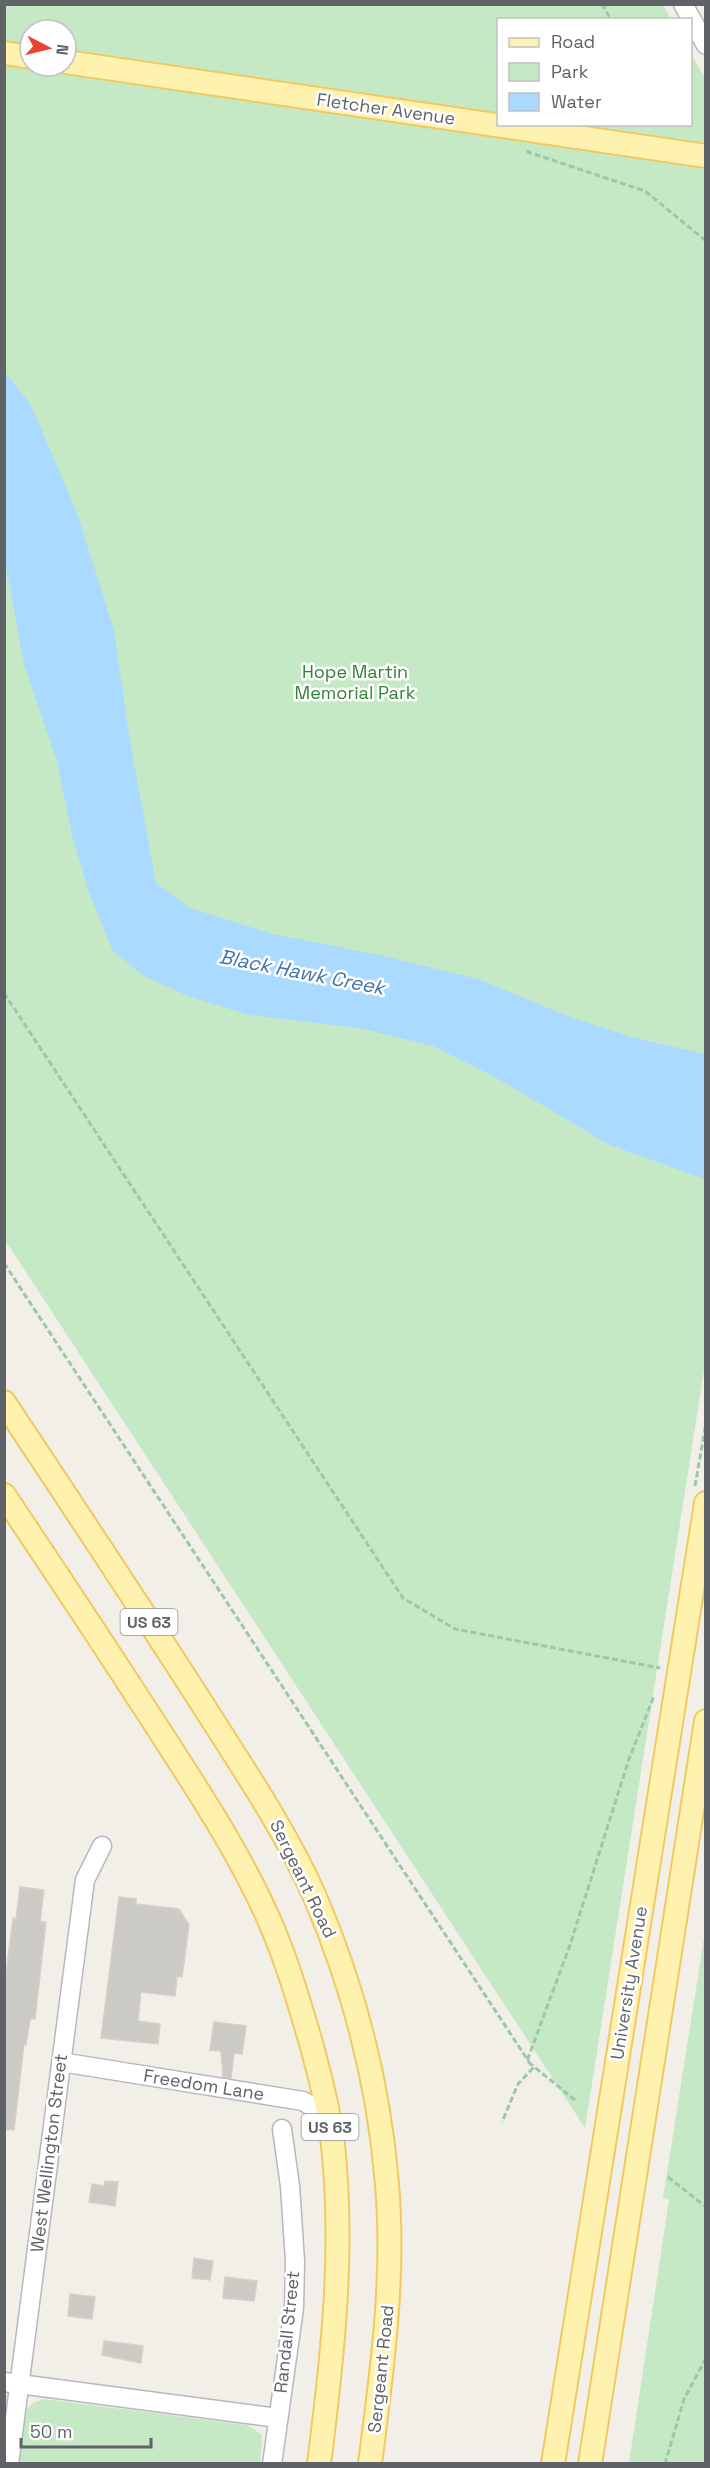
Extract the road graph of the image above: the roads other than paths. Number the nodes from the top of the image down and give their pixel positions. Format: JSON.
{"nodes":[{"id":1,"x":683,"y":4,"type":"edge"},
{"id":2,"x":699,"y":20,"type":"edge"},
{"id":3,"x":705,"y":45,"type":"edge"},
{"id":4,"x":78,"y":64,"type":"edge"},
{"id":5,"x":497,"y":125,"type":"edge"},
{"id":6,"x":503,"y":126,"type":"edge"},
{"id":7,"x":705,"y":156,"type":"edge"},
{"id":8,"x":4,"y":1402,"type":"edge"},
{"id":9,"x":4,"y":1495,"type":"edge"},
{"id":10,"x":705,"y":1503,"type":"edge"},
{"id":11,"x":705,"y":1721,"type":"edge"},
{"id":12,"x":102,"y":1846,"type":"dead end"},
{"id":13,"x":62,"y":2062,"type":"junction"},
{"id":14,"x":282,"y":2129,"type":"dead end"},
{"id":15,"x":332,"y":2134,"type":"junction"},
{"id":16,"x":12,"y":2383,"type":"edge"},
{"id":17,"x":278,"y":2418,"type":"junction"},
{"id":18,"x":9,"y":2463,"type":"edge"},
{"id":19,"x":272,"y":2463,"type":"edge"},
{"id":20,"x":319,"y":2463,"type":"edge"},
{"id":21,"x":370,"y":2463,"type":"edge"},
{"id":22,"x":553,"y":2463,"type":"edge"},
{"id":23,"x":590,"y":2463,"type":"edge"}],
"edges":[{"from":1,"to":2,"type":"street"},
{"from":2,"to":3,"type":"street"},
{"from":4,"to":5,"type":"main road","name":"Fletcher Avenue"},
{"from":6,"to":7,"type":"main road","name":"Fletcher Avenue"},
{"from":8,"to":21,"type":"main road","name":"Sergeant Road","number":"US 63"},
{"from":9,"to":15,"type":"main road","number":"US 63"},
{"from":10,"to":22,"type":"main road","name":"University Avenue"},
{"from":11,"to":23,"type":"main road","name":"University Avenue"},
{"from":12,"to":13,"type":"street","name":"West Wellington Street"},
{"from":13,"to":15,"type":"street","name":"Freedom Lane"},
{"from":13,"to":16,"type":"street","name":"West Wellington Street"},
{"from":14,"to":17,"type":"street","name":"Randall Street"},
{"from":15,"to":20,"type":"main road","number":"US 63"},
{"from":16,"to":17,"type":"street"},
{"from":16,"to":18,"type":"street","name":"West Wellington Street"},
{"from":17,"to":19,"type":"street","name":"Randall Street"}]}
